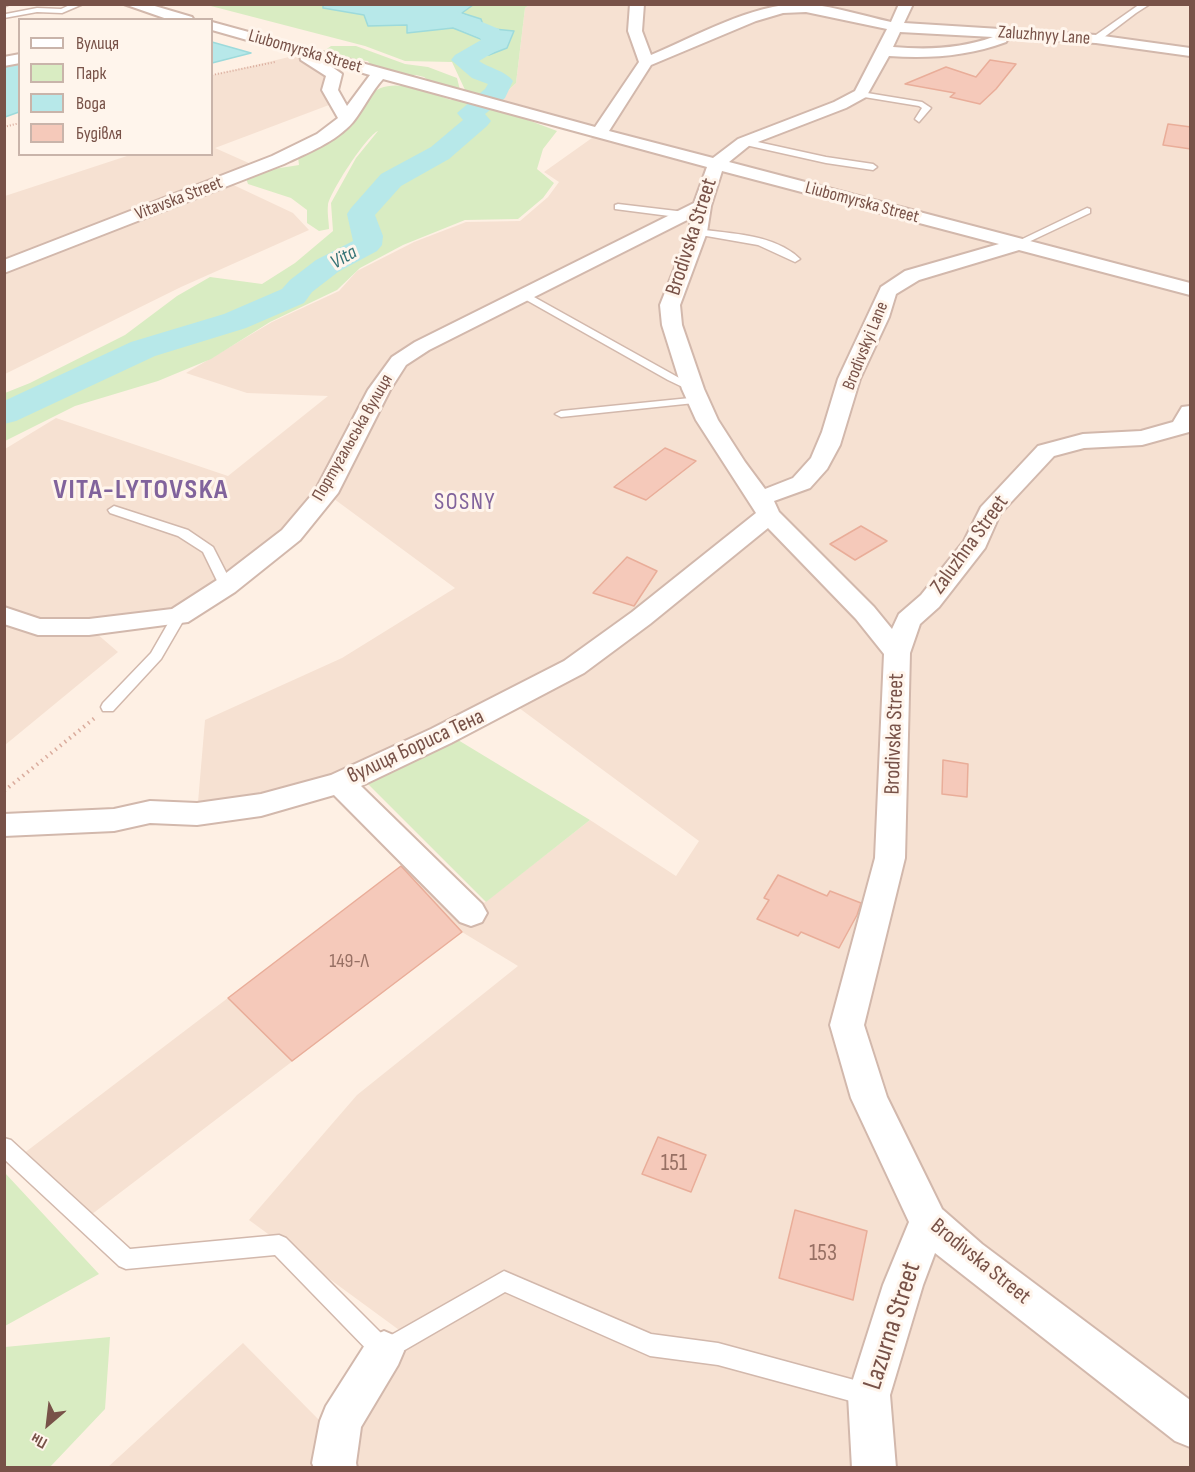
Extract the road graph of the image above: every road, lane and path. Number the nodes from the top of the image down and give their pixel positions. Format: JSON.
{"nodes":[{"id":1,"x":80,"y":4,"type":"edge"},
{"id":2,"x":131,"y":4,"type":"edge"},
{"id":3,"x":637,"y":4,"type":"edge"},
{"id":4,"x":1148,"y":4,"type":"edge"},
{"id":5,"x":6,"y":16,"type":"dead end"},
{"id":6,"x":164,"y":17,"type":"edge"},
{"id":7,"x":213,"y":26,"type":"edge"},
{"id":8,"x":895,"y":27,"type":"edge"},
{"id":9,"x":1014,"y":34,"type":"junction"},
{"id":10,"x":1096,"y":39,"type":"junction"},
{"id":11,"x":289,"y":47,"type":"junction"},
{"id":12,"x":1191,"y":52,"type":"edge"},
{"id":13,"x":305,"y":57,"type":"junction"},
{"id":14,"x":646,"y":62,"type":"junction"},
{"id":15,"x":379,"y":74,"type":"junction"},
{"id":16,"x":213,"y":75,"type":"edge"},
{"id":17,"x":861,"y":94,"type":"junction"},
{"id":18,"x":347,"y":119,"type":"junction"},
{"id":19,"x":919,"y":119,"type":"dead end"},
{"id":20,"x":600,"y":133,"type":"junction"},
{"id":21,"x":744,"y":142,"type":"junction"},
{"id":22,"x":716,"y":164,"type":"junction"},
{"id":23,"x":873,"y":167,"type":"dead end"},
{"id":24,"x":618,"y":207,"type":"dead end"},
{"id":25,"x":1087,"y":211,"type":"dead end"},
{"id":26,"x":695,"y":218,"type":"junction"},
{"id":27,"x":1017,"y":244,"type":"junction"},
{"id":28,"x":795,"y":259,"type":"dead end"},
{"id":29,"x":4,"y":267,"type":"edge"},
{"id":30,"x":1191,"y":289,"type":"edge"},
{"id":31,"x":525,"y":295,"type":"junction"},
{"id":32,"x":696,"y":394,"type":"junction"},
{"id":33,"x":1191,"y":412,"type":"edge"},
{"id":34,"x":561,"y":414,"type":"dead end"},
{"id":35,"x":764,"y":507,"type":"junction"},
{"id":36,"x":114,"y":510,"type":"dead end"},
{"id":37,"x":226,"y":586,"type":"junction"},
{"id":38,"x":4,"y":615,"type":"edge"},
{"id":39,"x":179,"y":616,"type":"junction"},
{"id":40,"x":897,"y":653,"type":"junction"},
{"id":41,"x":108,"y":707,"type":"joint"},
{"id":42,"x":340,"y":783,"type":"junction"},
{"id":43,"x":4,"y":791,"type":"edge"},
{"id":44,"x":4,"y":825,"type":"edge"},
{"id":45,"x":471,"y":913,"type":"dead end"},
{"id":46,"x":4,"y":1146,"type":"edge"},
{"id":47,"x":928,"y":1222,"type":"junction"},
{"id":48,"x":384,"y":1351,"type":"junction"},
{"id":49,"x":869,"y":1395,"type":"junction"},
{"id":50,"x":1191,"y":1426,"type":"edge"},
{"id":51,"x":336,"y":1467,"type":"edge"},
{"id":52,"x":874,"y":1467,"type":"edge"}],
"edges":[{"from":1,"to":5,"type":"lane"},
{"from":2,"to":6,"type":"street"},
{"from":3,"to":14,"type":"street"},
{"from":4,"to":10,"type":"lane"},
{"from":7,"to":11,"type":"street","name":"Liubomyrska Street"},
{"from":8,"to":9,"type":"street","name":"Zaluzhnyy Lane"},
{"from":8,"to":9,"type":"street"},
{"from":8,"to":14,"type":"street"},
{"from":8,"to":17,"type":"street"},
{"from":9,"to":10,"type":"street","name":"Zaluzhnyy Lane"},
{"from":10,"to":12,"type":"street","name":"Zaluzhnyy Lane"},
{"from":11,"to":13,"type":"street"},
{"from":11,"to":15,"type":"street","name":"Liubomyrska Street"},
{"from":13,"to":16,"type":"path"},
{"from":13,"to":18,"type":"street"},
{"from":14,"to":20,"type":"street"},
{"from":15,"to":18,"type":"street","name":"Vitavska Street"},
{"from":15,"to":20,"type":"street","name":"Liubomyrska Street"},
{"from":17,"to":19,"type":"lane"},
{"from":17,"to":21,"type":"street","name":"Brodivska Street"},
{"from":18,"to":29,"type":"street","name":"Vitavska Street"},
{"from":20,"to":22,"type":"street","name":"Liubomyrska Street"},
{"from":21,"to":22,"type":"street","name":"Brodivska Street"},
{"from":21,"to":23,"type":"lane"},
{"from":22,"to":26,"type":"street","name":"Brodivska Street"},
{"from":22,"to":27,"type":"street","name":"Liubomyrska Street"},
{"from":24,"to":26,"type":"lane"},
{"from":25,"to":27,"type":"lane"},
{"from":26,"to":28,"type":"lane"},
{"from":26,"to":31,"type":"street","name":"Португальська вулиця"},
{"from":26,"to":32,"type":"street","name":"Brodivska Street"},
{"from":27,"to":30,"type":"street","name":"Liubomyrska Street"},
{"from":27,"to":35,"type":"street","name":"Brodivskyi Lane"},
{"from":31,"to":32,"type":"lane"},
{"from":31,"to":37,"type":"street","name":"Португальська вулиця"},
{"from":32,"to":34,"type":"lane"},
{"from":32,"to":35,"type":"street","name":"Brodivska Street"},
{"from":33,"to":40,"type":"street","name":"Zaluzhna Street"},
{"from":35,"to":40,"type":"street","name":"Brodivska Street"},
{"from":35,"to":42,"type":"street","name":"вулиця Бориса Тена"},
{"from":36,"to":37,"type":"lane"},
{"from":37,"to":39,"type":"street","name":"Португальська вулиця"},
{"from":38,"to":39,"type":"street","name":"Португальська вулиця"},
{"from":39,"to":41,"type":"lane"},
{"from":40,"to":47,"type":"street","name":"Brodivska Street"},
{"from":41,"to":43,"type":"path"},
{"from":42,"to":44,"type":"street","name":"вулиця Бориса Тена"},
{"from":42,"to":45,"type":"street"},
{"from":46,"to":48,"type":"lane"},
{"from":47,"to":49,"type":"street","name":"Lazurna Street"},
{"from":47,"to":50,"type":"street","name":"Brodivska Street"},
{"from":48,"to":49,"type":"lane"},
{"from":48,"to":51,"type":"street"},
{"from":49,"to":52,"type":"street","name":"Lazurna Street"}]}
